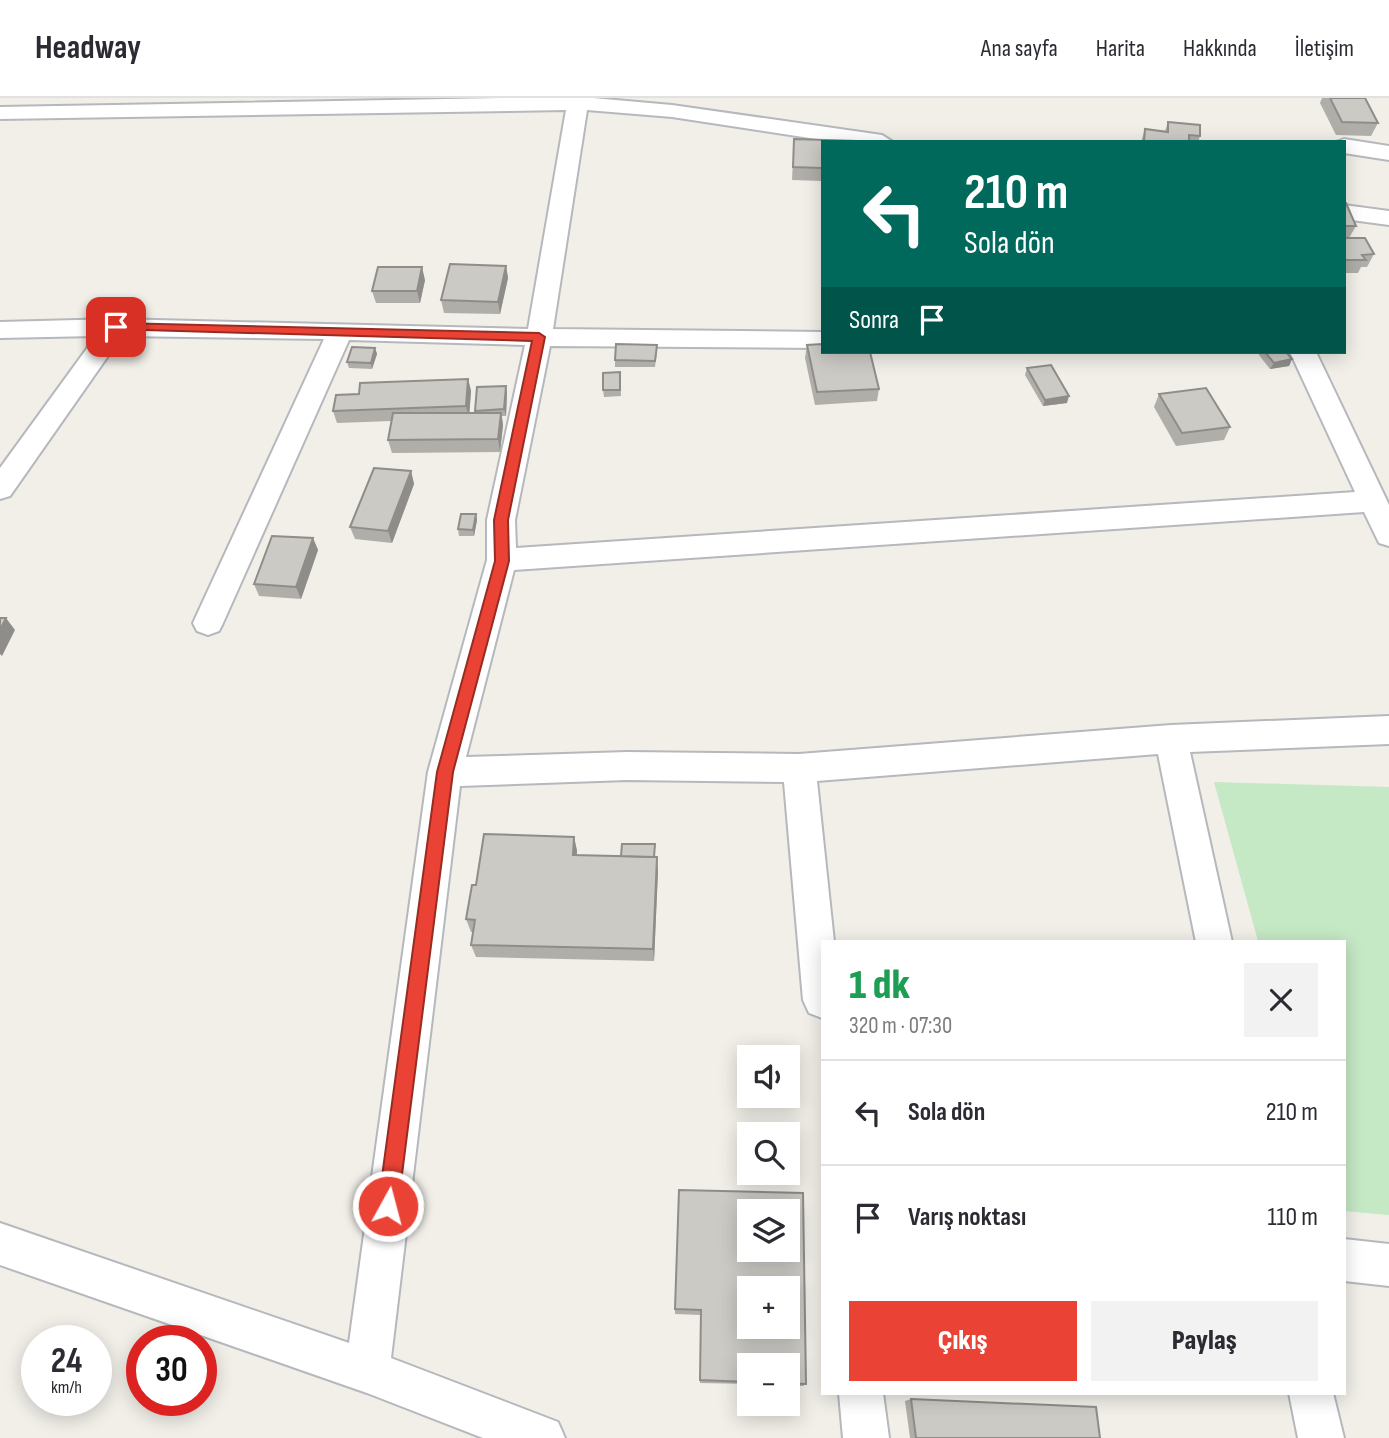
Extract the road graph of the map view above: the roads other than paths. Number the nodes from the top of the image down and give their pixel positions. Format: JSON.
{"nodes":[{"id":1,"x":577,"y":101,"type":"edge"},
{"id":2,"x":0,"y":113,"type":"edge"},
{"id":3,"x":868,"y":140,"type":"edge"},
{"id":4,"x":1346,"y":146,"type":"edge"},
{"id":5,"x":1389,"y":153,"type":"edge"},
{"id":6,"x":1346,"y":212,"type":"edge"},
{"id":7,"x":1389,"y":218,"type":"edge"},
{"id":8,"x":116,"y":327,"type":"junction"},
{"id":9,"x":0,"y":330,"type":"edge"},
{"id":10,"x":340,"y":334,"type":"junction"},
{"id":11,"x":539,"y":337,"type":"junction"},
{"id":12,"x":821,"y":340,"type":"edge"},
{"id":13,"x":1304,"y":354,"type":"edge"},
{"id":14,"x":0,"y":489,"type":"edge"},
{"id":15,"x":1373,"y":501,"type":"junction"},
{"id":16,"x":1389,"y":535,"type":"edge"},
{"id":17,"x":502,"y":561,"type":"junction"},
{"id":18,"x":208,"y":623,"type":"dead end"},
{"id":19,"x":1389,"y":730,"type":"edge"},
{"id":20,"x":1171,"y":738,"type":"junction"},
{"id":21,"x":799,"y":768,"type":"junction"},
{"id":22,"x":445,"y":772,"type":"junction"},
{"id":23,"x":1214,"y":940,"type":"edge"},
{"id":24,"x":821,"y":990,"type":"edge"},
{"id":25,"x":0,"y":1244,"type":"edge"},
{"id":26,"x":1346,"y":1260,"type":"edge"},
{"id":27,"x":1389,"y":1265,"type":"edge"},
{"id":28,"x":367,"y":1371,"type":"junction"},
{"id":29,"x":862,"y":1395,"type":"edge"},
{"id":30,"x":1311,"y":1395,"type":"edge"},
{"id":31,"x":542,"y":1438,"type":"edge"},
{"id":32,"x":866,"y":1438,"type":"edge"},
{"id":33,"x":1321,"y":1438,"type":"edge"}],
"edges":[{"from":1,"to":2,"type":"street"},
{"from":1,"to":3,"type":"street"},
{"from":1,"to":11,"type":"street"},
{"from":4,"to":5,"type":"street"},
{"from":6,"to":7,"type":"street"},
{"from":8,"to":9,"type":"street"},
{"from":8,"to":10,"type":"street"},
{"from":8,"to":14,"type":"street"},
{"from":10,"to":11,"type":"street"},
{"from":10,"to":18,"type":"street"},
{"from":11,"to":12,"type":"street"},
{"from":11,"to":17,"type":"street"},
{"from":13,"to":15,"type":"street"},
{"from":15,"to":16,"type":"street"},
{"from":15,"to":17,"type":"street"},
{"from":17,"to":22,"type":"street"},
{"from":19,"to":20,"type":"street"},
{"from":20,"to":21,"type":"street"},
{"from":20,"to":23,"type":"street"},
{"from":21,"to":22,"type":"street"},
{"from":21,"to":24,"type":"street"},
{"from":22,"to":28,"type":"street"},
{"from":25,"to":28,"type":"street"},
{"from":26,"to":27,"type":"street"},
{"from":28,"to":31,"type":"street"},
{"from":29,"to":32,"type":"street"},
{"from":30,"to":33,"type":"street"}]}
